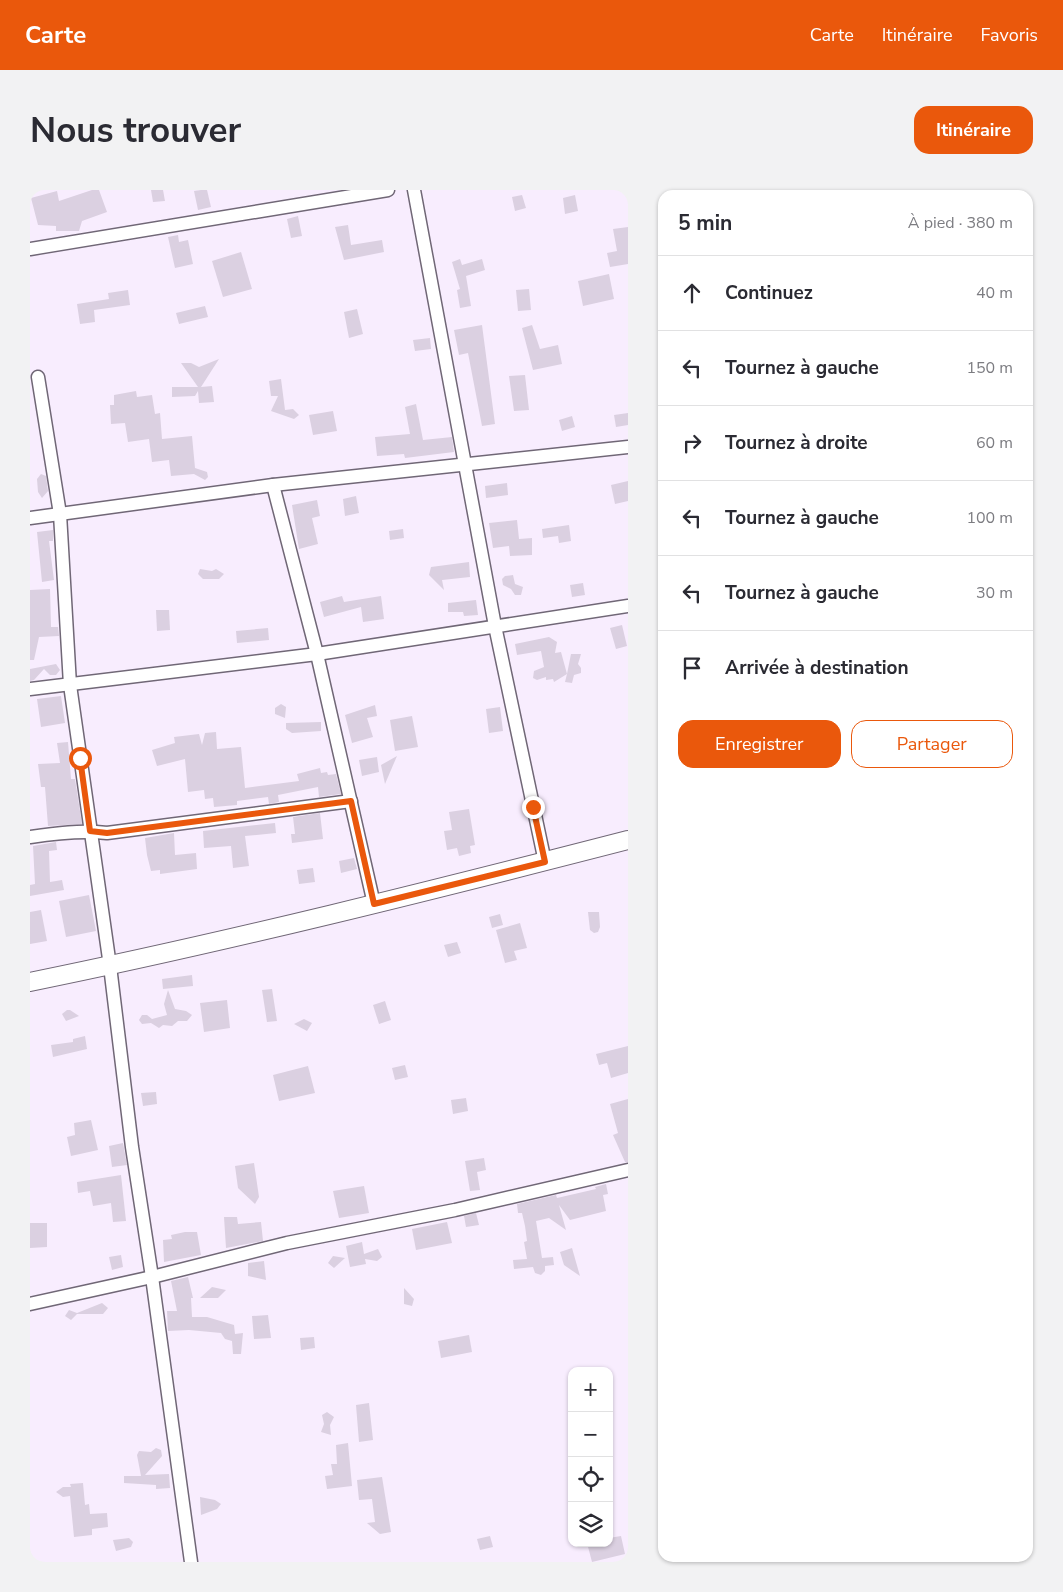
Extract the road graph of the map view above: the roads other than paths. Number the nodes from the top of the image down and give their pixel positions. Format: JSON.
{"nodes":[{"id":1,"x":388,"y":190,"type":"edge"},
{"id":2,"x":414,"y":190,"type":"edge"},
{"id":3,"x":30,"y":249,"type":"edge"},
{"id":4,"x":38,"y":377,"type":"dead end"},
{"id":5,"x":628,"y":447,"type":"edge"},
{"id":6,"x":465,"y":466,"type":"junction"},
{"id":7,"x":272,"y":484,"type":"junction"},
{"id":8,"x":60,"y":514,"type":"junction"},
{"id":9,"x":30,"y":518,"type":"edge"},
{"id":10,"x":628,"y":606,"type":"edge"},
{"id":11,"x":495,"y":626,"type":"junction"},
{"id":12,"x":317,"y":654,"type":"junction"},
{"id":13,"x":70,"y":685,"type":"junction"},
{"id":14,"x":30,"y":689,"type":"edge"},
{"id":15,"x":351,"y":801,"type":"junction"},
{"id":16,"x":90,"y":831,"type":"junction"},
{"id":17,"x":30,"y":837,"type":"edge"},
{"id":18,"x":628,"y":840,"type":"edge"},
{"id":19,"x":545,"y":862,"type":"junction"},
{"id":20,"x":374,"y":904,"type":"junction"},
{"id":21,"x":110,"y":966,"type":"junction"},
{"id":22,"x":30,"y":982,"type":"edge"},
{"id":23,"x":628,"y":1170,"type":"edge"},
{"id":24,"x":152,"y":1277,"type":"junction"},
{"id":25,"x":30,"y":1304,"type":"edge"},
{"id":26,"x":191,"y":1562,"type":"edge"}],
"edges":[{"from":1,"to":3,"type":"street"},
{"from":2,"to":6,"type":"street"},
{"from":4,"to":8,"type":"street"},
{"from":5,"to":6,"type":"street"},
{"from":6,"to":7,"type":"street"},
{"from":6,"to":11,"type":"street"},
{"from":7,"to":8,"type":"street"},
{"from":7,"to":12,"type":"street"},
{"from":8,"to":9,"type":"street"},
{"from":8,"to":13,"type":"street"},
{"from":10,"to":11,"type":"street"},
{"from":11,"to":12,"type":"street"},
{"from":11,"to":19,"type":"street"},
{"from":12,"to":13,"type":"street"},
{"from":12,"to":15,"type":"street"},
{"from":13,"to":14,"type":"street"},
{"from":13,"to":16,"type":"street"},
{"from":15,"to":16,"type":"street"},
{"from":15,"to":20,"type":"street"},
{"from":16,"to":17,"type":"street"},
{"from":16,"to":21,"type":"street"},
{"from":18,"to":19,"type":"main road"},
{"from":19,"to":20,"type":"main road"},
{"from":20,"to":21,"type":"main road"},
{"from":21,"to":22,"type":"main road"},
{"from":21,"to":24,"type":"street"},
{"from":23,"to":24,"type":"street"},
{"from":24,"to":25,"type":"street"},
{"from":24,"to":26,"type":"street"}]}
